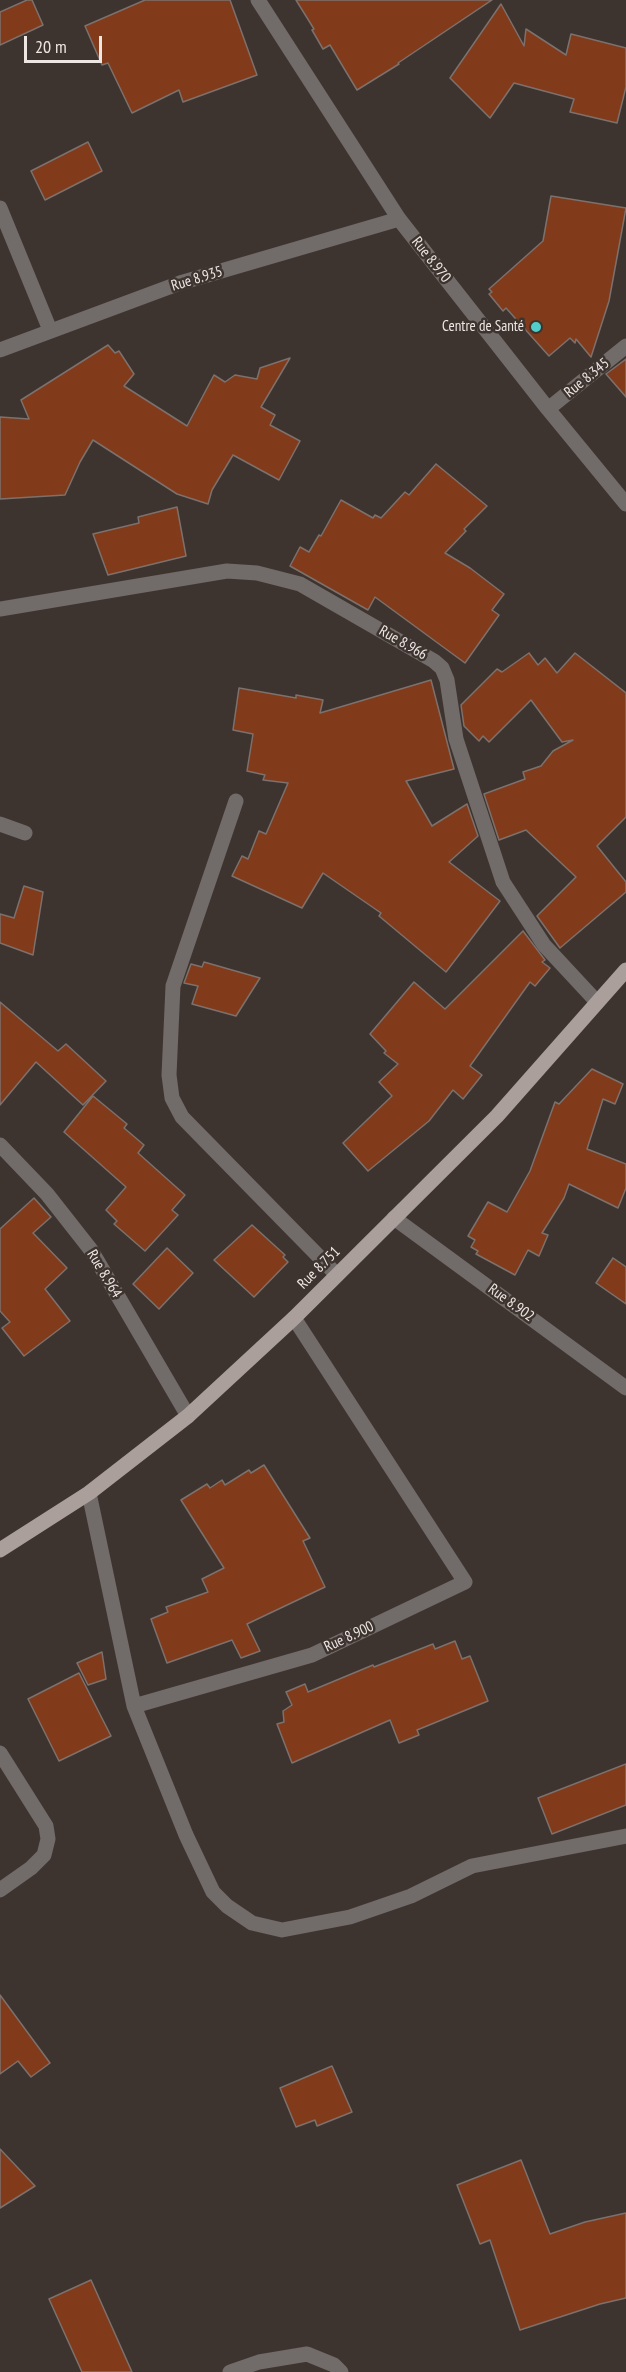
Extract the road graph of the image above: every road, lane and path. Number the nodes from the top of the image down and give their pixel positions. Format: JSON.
{"nodes":[{"id":1,"x":258,"y":0,"type":"edge"},
{"id":2,"x":0,"y":208,"type":"edge"},
{"id":3,"x":399,"y":219,"type":"junction"},
{"id":4,"x":50,"y":330,"type":"junction"},
{"id":5,"x":626,"y":346,"type":"edge"},
{"id":6,"x":0,"y":350,"type":"edge"},
{"id":7,"x":548,"y":409,"type":"junction"},
{"id":8,"x":626,"y":504,"type":"edge"},
{"id":9,"x":0,"y":609,"type":"edge"},
{"id":10,"x":236,"y":801,"type":"dead end"},
{"id":11,"x":0,"y":824,"type":"edge"},
{"id":12,"x":25,"y":833,"type":"dead end"},
{"id":13,"x":626,"y":970,"type":"edge"},
{"id":14,"x":597,"y":1002,"type":"junction"},
{"id":15,"x":0,"y":1145,"type":"edge"},
{"id":16,"x":394,"y":1218,"type":"junction"},
{"id":17,"x":337,"y":1275,"type":"junction"},
{"id":18,"x":294,"y":1318,"type":"junction"},
{"id":19,"x":626,"y":1389,"type":"edge"},
{"id":20,"x":188,"y":1416,"type":"junction"},
{"id":21,"x":89,"y":1493,"type":"junction"},
{"id":22,"x":0,"y":1550,"type":"edge"},
{"id":23,"x":134,"y":1706,"type":"junction"},
{"id":24,"x":0,"y":1753,"type":"edge"},
{"id":25,"x":626,"y":1836,"type":"edge"},
{"id":26,"x":0,"y":1890,"type":"edge"},
{"id":27,"x":230,"y":2372,"type":"edge"},
{"id":28,"x":341,"y":2372,"type":"edge"}],
"edges":[{"from":1,"to":3,"type":"street","name":"Rue 8.970"},
{"from":2,"to":4,"type":"street"},
{"from":3,"to":4,"type":"street","name":"Rue 8.935"},
{"from":3,"to":7,"type":"street","name":"Rue 8.970"},
{"from":4,"to":6,"type":"street","name":"Rue 8.935"},
{"from":5,"to":7,"type":"street","name":"Rue 8.345"},
{"from":7,"to":8,"type":"street","name":"Rue 8.970"},
{"from":9,"to":14,"type":"street","name":"Rue 8.966"},
{"from":10,"to":17,"type":"street"},
{"from":11,"to":12,"type":"street"},
{"from":13,"to":14,"type":"main road","name":"Rue 8.751"},
{"from":14,"to":16,"type":"main road","name":"Rue 8.751"},
{"from":15,"to":20,"type":"street","name":"Rue 8.964"},
{"from":16,"to":17,"type":"main road","name":"Rue 8.751"},
{"from":16,"to":19,"type":"street","name":"Rue 8.902"},
{"from":17,"to":18,"type":"main road","name":"Rue 8.751"},
{"from":18,"to":20,"type":"main road","name":"Rue 8.751"},
{"from":18,"to":23,"type":"street","name":"Rue 8.900"},
{"from":20,"to":21,"type":"main road","name":"Rue 8.751"},
{"from":21,"to":22,"type":"main road","name":"Rue 8.751"},
{"from":21,"to":23,"type":"street"},
{"from":23,"to":25,"type":"street"},
{"from":24,"to":26,"type":"street"},
{"from":27,"to":28,"type":"street"}]}
